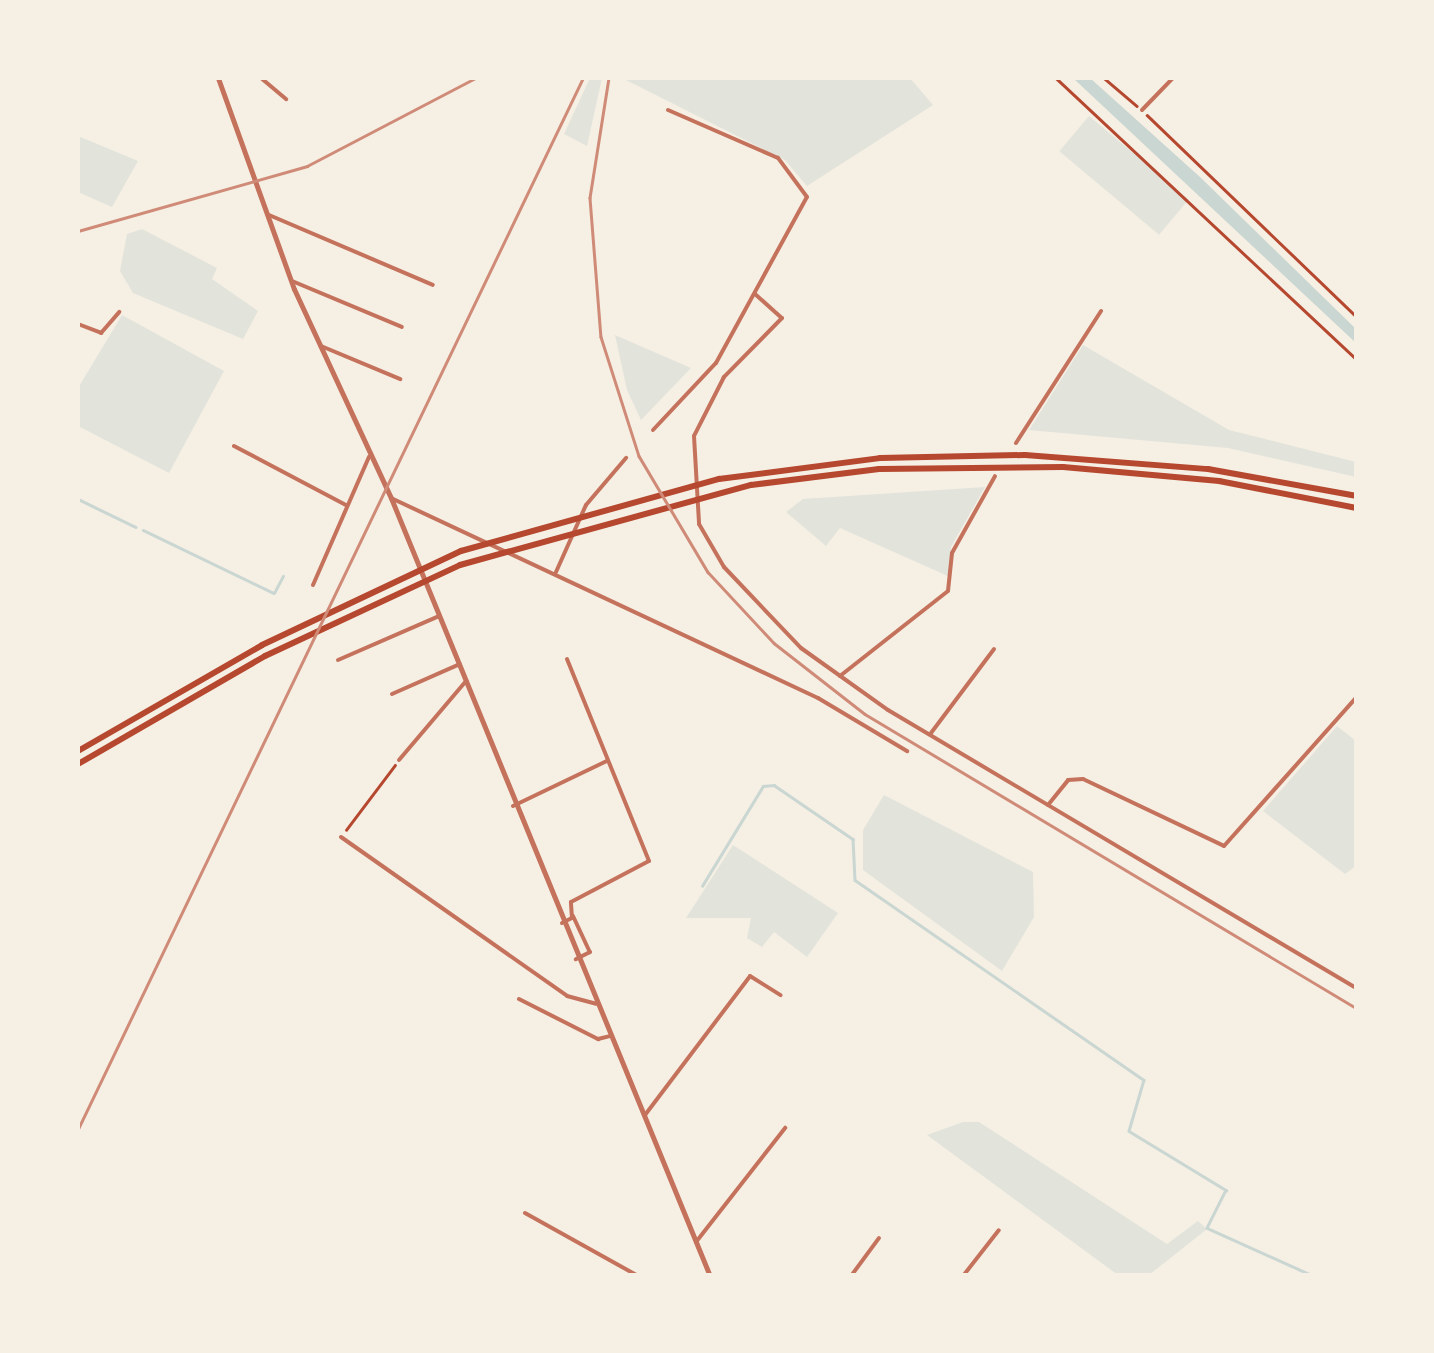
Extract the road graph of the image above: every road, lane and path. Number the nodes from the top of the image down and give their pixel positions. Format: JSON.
{"nodes":[{"id":1,"x":218,"y":78,"type":"edge"},
{"id":2,"x":260,"y":78,"type":"edge"},
{"id":3,"x":1056,"y":78,"type":"edge"},
{"id":4,"x":1104,"y":78,"type":"edge"},
{"id":5,"x":1173,"y":78,"type":"edge"},
{"id":6,"x":286,"y":99,"type":"dead end"},
{"id":7,"x":668,"y":110,"type":"dead end"},
{"id":8,"x":1142,"y":110,"type":"junction"},
{"id":9,"x":265,"y":214,"type":"junction"},
{"id":10,"x":292,"y":281,"type":"junction"},
{"id":11,"x":433,"y":285,"type":"dead end"},
{"id":12,"x":755,"y":294,"type":"junction"},
{"id":13,"x":119,"y":312,"type":"dead end"},
{"id":14,"x":1101,"y":312,"type":"dead end"},
{"id":15,"x":1356,"y":316,"type":"edge"},
{"id":16,"x":78,"y":324,"type":"edge"},
{"id":17,"x":402,"y":327,"type":"dead end"},
{"id":18,"x":320,"y":345,"type":"junction"},
{"id":19,"x":1356,"y":359,"type":"edge"},
{"id":20,"x":400,"y":379,"type":"dead end"},
{"id":21,"x":653,"y":430,"type":"dead end"},
{"id":22,"x":1016,"y":443,"type":"dead end"},
{"id":23,"x":234,"y":446,"type":"dead end"},
{"id":24,"x":370,"y":456,"type":"junction"},
{"id":25,"x":626,"y":458,"type":"dead end"},
{"id":26,"x":995,"y":476,"type":"dead end"},
{"id":27,"x":1356,"y":496,"type":"edge"},
{"id":28,"x":392,"y":498,"type":"junction"},
{"id":29,"x":346,"y":505,"type":"junction"},
{"id":30,"x":1356,"y":508,"type":"edge"},
{"id":31,"x":555,"y":574,"type":"junction"},
{"id":32,"x":313,"y":585,"type":"dead end"},
{"id":33,"x":439,"y":616,"type":"junction"},
{"id":34,"x":994,"y":648,"type":"dead end"},
{"id":35,"x":338,"y":660,"type":"dead end"},
{"id":36,"x":567,"y":660,"type":"dead end"},
{"id":37,"x":460,"y":664,"type":"junction"},
{"id":38,"x":839,"y":677,"type":"junction"},
{"id":39,"x":466,"y":681,"type":"junction"},
{"id":40,"x":392,"y":694,"type":"dead end"},
{"id":41,"x":1356,"y":698,"type":"edge"},
{"id":42,"x":930,"y":734,"type":"junction"},
{"id":43,"x":78,"y":751,"type":"edge"},
{"id":44,"x":908,"y":751,"type":"dead end"},
{"id":45,"x":399,"y":760,"type":"joint"},
{"id":46,"x":608,"y":761,"type":"junction"},
{"id":47,"x":78,"y":764,"type":"edge"},
{"id":48,"x":1048,"y":805,"type":"junction"},
{"id":49,"x":514,"y":806,"type":"junction"},
{"id":50,"x":341,"y":837,"type":"joint"},
{"id":51,"x":572,"y":916,"type":"junction"},
{"id":52,"x":562,"y":922,"type":"junction"},
{"id":53,"x":576,"y":959,"type":"junction"},
{"id":54,"x":1356,"y":988,"type":"edge"},
{"id":55,"x":780,"y":995,"type":"dead end"},
{"id":56,"x":520,"y":999,"type":"dead end"},
{"id":57,"x":596,"y":1004,"type":"junction"},
{"id":58,"x":610,"y":1036,"type":"junction"},
{"id":59,"x":643,"y":1118,"type":"junction"},
{"id":60,"x":785,"y":1128,"type":"dead end"},
{"id":61,"x":526,"y":1213,"type":"dead end"},
{"id":62,"x":999,"y":1230,"type":"dead end"},
{"id":63,"x":879,"y":1238,"type":"dead end"},
{"id":64,"x":696,"y":1242,"type":"junction"},
{"id":65,"x":638,"y":1276,"type":"edge"},
{"id":66,"x":710,"y":1276,"type":"edge"},
{"id":67,"x":851,"y":1276,"type":"edge"},
{"id":68,"x":963,"y":1276,"type":"edge"}],
"edges":[{"from":1,"to":9,"type":"street"},
{"from":2,"to":6,"type":"street"},
{"from":3,"to":19,"type":"path"},
{"from":4,"to":8,"type":"path"},
{"from":5,"to":8,"type":"street"},
{"from":7,"to":12,"type":"street"},
{"from":8,"to":15,"type":"path"},
{"from":9,"to":10,"type":"street"},
{"from":9,"to":11,"type":"street"},
{"from":10,"to":17,"type":"street"},
{"from":10,"to":18,"type":"street"},
{"from":12,"to":21,"type":"street"},
{"from":12,"to":38,"type":"street"},
{"from":13,"to":16,"type":"street"},
{"from":14,"to":22,"type":"street"},
{"from":18,"to":20,"type":"street"},
{"from":18,"to":24,"type":"street"},
{"from":23,"to":29,"type":"street"},
{"from":24,"to":28,"type":"street"},
{"from":24,"to":29,"type":"street"},
{"from":25,"to":31,"type":"street"},
{"from":26,"to":38,"type":"street"},
{"from":27,"to":43,"type":"highway"},
{"from":28,"to":31,"type":"street"},
{"from":28,"to":33,"type":"street"},
{"from":29,"to":32,"type":"street"},
{"from":30,"to":47,"type":"highway"},
{"from":31,"to":44,"type":"street"},
{"from":33,"to":35,"type":"street"},
{"from":33,"to":37,"type":"street"},
{"from":34,"to":42,"type":"street"},
{"from":36,"to":46,"type":"street"},
{"from":37,"to":39,"type":"street"},
{"from":37,"to":40,"type":"street"},
{"from":38,"to":42,"type":"street"},
{"from":39,"to":45,"type":"street"},
{"from":39,"to":49,"type":"street"},
{"from":41,"to":48,"type":"street"},
{"from":42,"to":48,"type":"street"},
{"from":45,"to":50,"type":"path"},
{"from":46,"to":49,"type":"street"},
{"from":46,"to":51,"type":"street"},
{"from":48,"to":54,"type":"street"},
{"from":49,"to":52,"type":"street"},
{"from":50,"to":57,"type":"street"},
{"from":51,"to":52,"type":"street"},
{"from":51,"to":53,"type":"street"},
{"from":52,"to":53,"type":"street"},
{"from":53,"to":57,"type":"street"},
{"from":55,"to":59,"type":"street"},
{"from":56,"to":58,"type":"street"},
{"from":57,"to":58,"type":"street"},
{"from":58,"to":59,"type":"street"},
{"from":59,"to":64,"type":"street"},
{"from":60,"to":64,"type":"street"},
{"from":61,"to":65,"type":"street"},
{"from":62,"to":68,"type":"street"},
{"from":63,"to":67,"type":"street"},
{"from":64,"to":66,"type":"street"}]}
